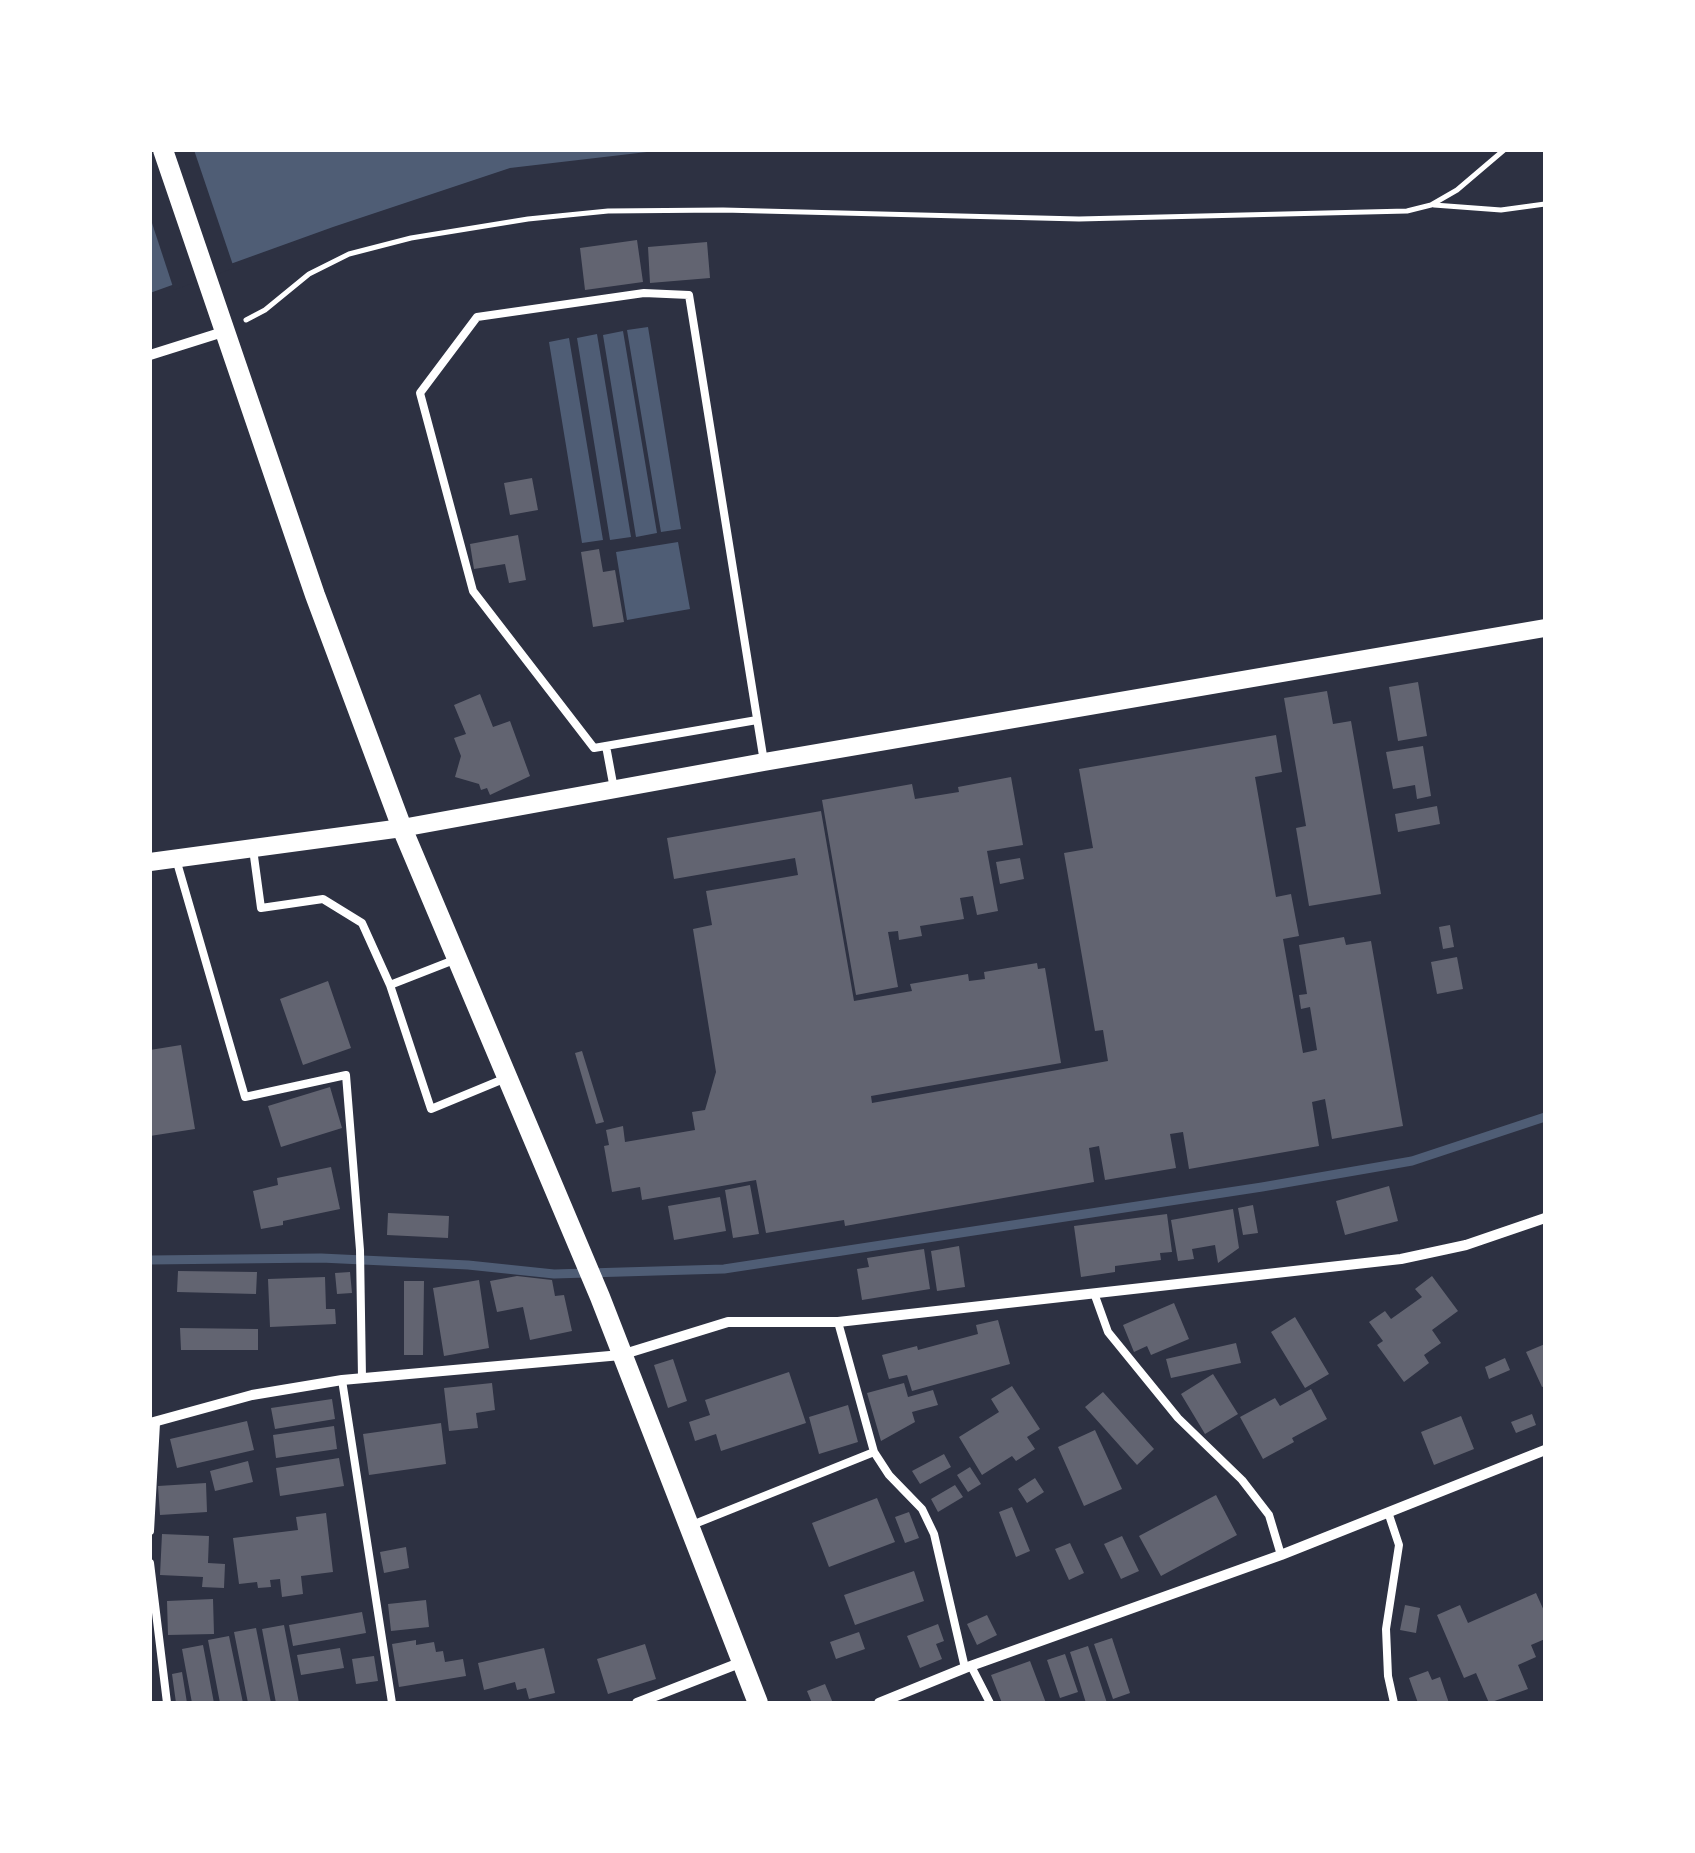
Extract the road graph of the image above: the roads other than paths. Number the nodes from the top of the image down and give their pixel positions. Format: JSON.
{"nodes":[{"id":1,"x":162,"y":150,"type":"edge"},
{"id":2,"x":220,"y":324,"type":"junction"},
{"id":3,"x":150,"y":355,"type":"edge"},
{"id":4,"x":1545,"y":628,"type":"edge"},
{"id":5,"x":757,"y":720,"type":"junction"},
{"id":6,"x":606,"y":746,"type":"junction"},
{"id":7,"x":764,"y":762,"type":"junction"},
{"id":8,"x":614,"y":789,"type":"junction"},
{"id":9,"x":402,"y":828,"type":"junction"},
{"id":10,"x":253,"y":848,"type":"junction"},
{"id":11,"x":176,"y":859,"type":"junction"},
{"id":12,"x":150,"y":862,"type":"edge"},
{"id":13,"x":457,"y":960,"type":"junction"},
{"id":14,"x":390,"y":984,"type":"junction"},
{"id":15,"x":506,"y":1078,"type":"junction"},
{"id":16,"x":1545,"y":1218,"type":"edge"},
{"id":17,"x":1094,"y":1293,"type":"junction"},
{"id":18,"x":838,"y":1322,"type":"junction"},
{"id":19,"x":621,"y":1355,"type":"junction"},
{"id":20,"x":362,"y":1378,"type":"junction"},
{"id":21,"x":342,"y":1380,"type":"junction"},
{"id":22,"x":153,"y":1423,"type":"edge"},
{"id":23,"x":1545,"y":1450,"type":"edge"},
{"id":24,"x":874,"y":1452,"type":"junction"},
{"id":25,"x":1388,"y":1512,"type":"junction"},
{"id":26,"x":690,"y":1526,"type":"junction"},
{"id":27,"x":150,"y":1530,"type":"edge"},
{"id":28,"x":1280,"y":1555,"type":"junction"},
{"id":29,"x":150,"y":1562,"type":"edge"},
{"id":30,"x":742,"y":1662,"type":"junction"},
{"id":31,"x":968,"y":1667,"type":"junction"},
{"id":32,"x":168,"y":1703,"type":"edge"},
{"id":33,"x":392,"y":1703,"type":"edge"},
{"id":34,"x":637,"y":1703,"type":"edge"},
{"id":35,"x":758,"y":1703,"type":"edge"},
{"id":36,"x":878,"y":1703,"type":"edge"},
{"id":37,"x":990,"y":1703,"type":"edge"},
{"id":38,"x":1394,"y":1703,"type":"edge"}],
"edges":[{"from":1,"to":2,"type":"main road"},
{"from":2,"to":3,"type":"street"},
{"from":2,"to":9,"type":"main road"},
{"from":4,"to":7,"type":"street"},
{"from":5,"to":6,"type":"lane"},
{"from":5,"to":6,"type":"lane"},
{"from":5,"to":7,"type":"lane"},
{"from":6,"to":8,"type":"lane"},
{"from":7,"to":8,"type":"street"},
{"from":8,"to":9,"type":"street"},
{"from":9,"to":10,"type":"street"},
{"from":9,"to":13,"type":"main road"},
{"from":10,"to":11,"type":"street"},
{"from":10,"to":14,"type":"lane"},
{"from":11,"to":12,"type":"street"},
{"from":11,"to":20,"type":"lane"},
{"from":13,"to":14,"type":"lane"},
{"from":13,"to":15,"type":"main road"},
{"from":14,"to":15,"type":"lane"},
{"from":15,"to":19,"type":"main road"},
{"from":16,"to":17,"type":"street"},
{"from":17,"to":18,"type":"street"},
{"from":17,"to":28,"type":"lane"},
{"from":18,"to":19,"type":"street"},
{"from":18,"to":24,"type":"lane"},
{"from":19,"to":20,"type":"street"},
{"from":19,"to":26,"type":"main road"},
{"from":20,"to":21,"type":"street"},
{"from":21,"to":22,"type":"street"},
{"from":21,"to":33,"type":"lane"},
{"from":22,"to":27,"type":"lane"},
{"from":23,"to":25,"type":"street"},
{"from":24,"to":26,"type":"lane"},
{"from":24,"to":31,"type":"lane"},
{"from":25,"to":28,"type":"street"},
{"from":25,"to":38,"type":"lane"},
{"from":26,"to":30,"type":"main road"},
{"from":28,"to":31,"type":"street"},
{"from":29,"to":32,"type":"lane"},
{"from":30,"to":34,"type":"street"},
{"from":30,"to":35,"type":"main road"},
{"from":31,"to":36,"type":"street"},
{"from":31,"to":37,"type":"lane"}]}
